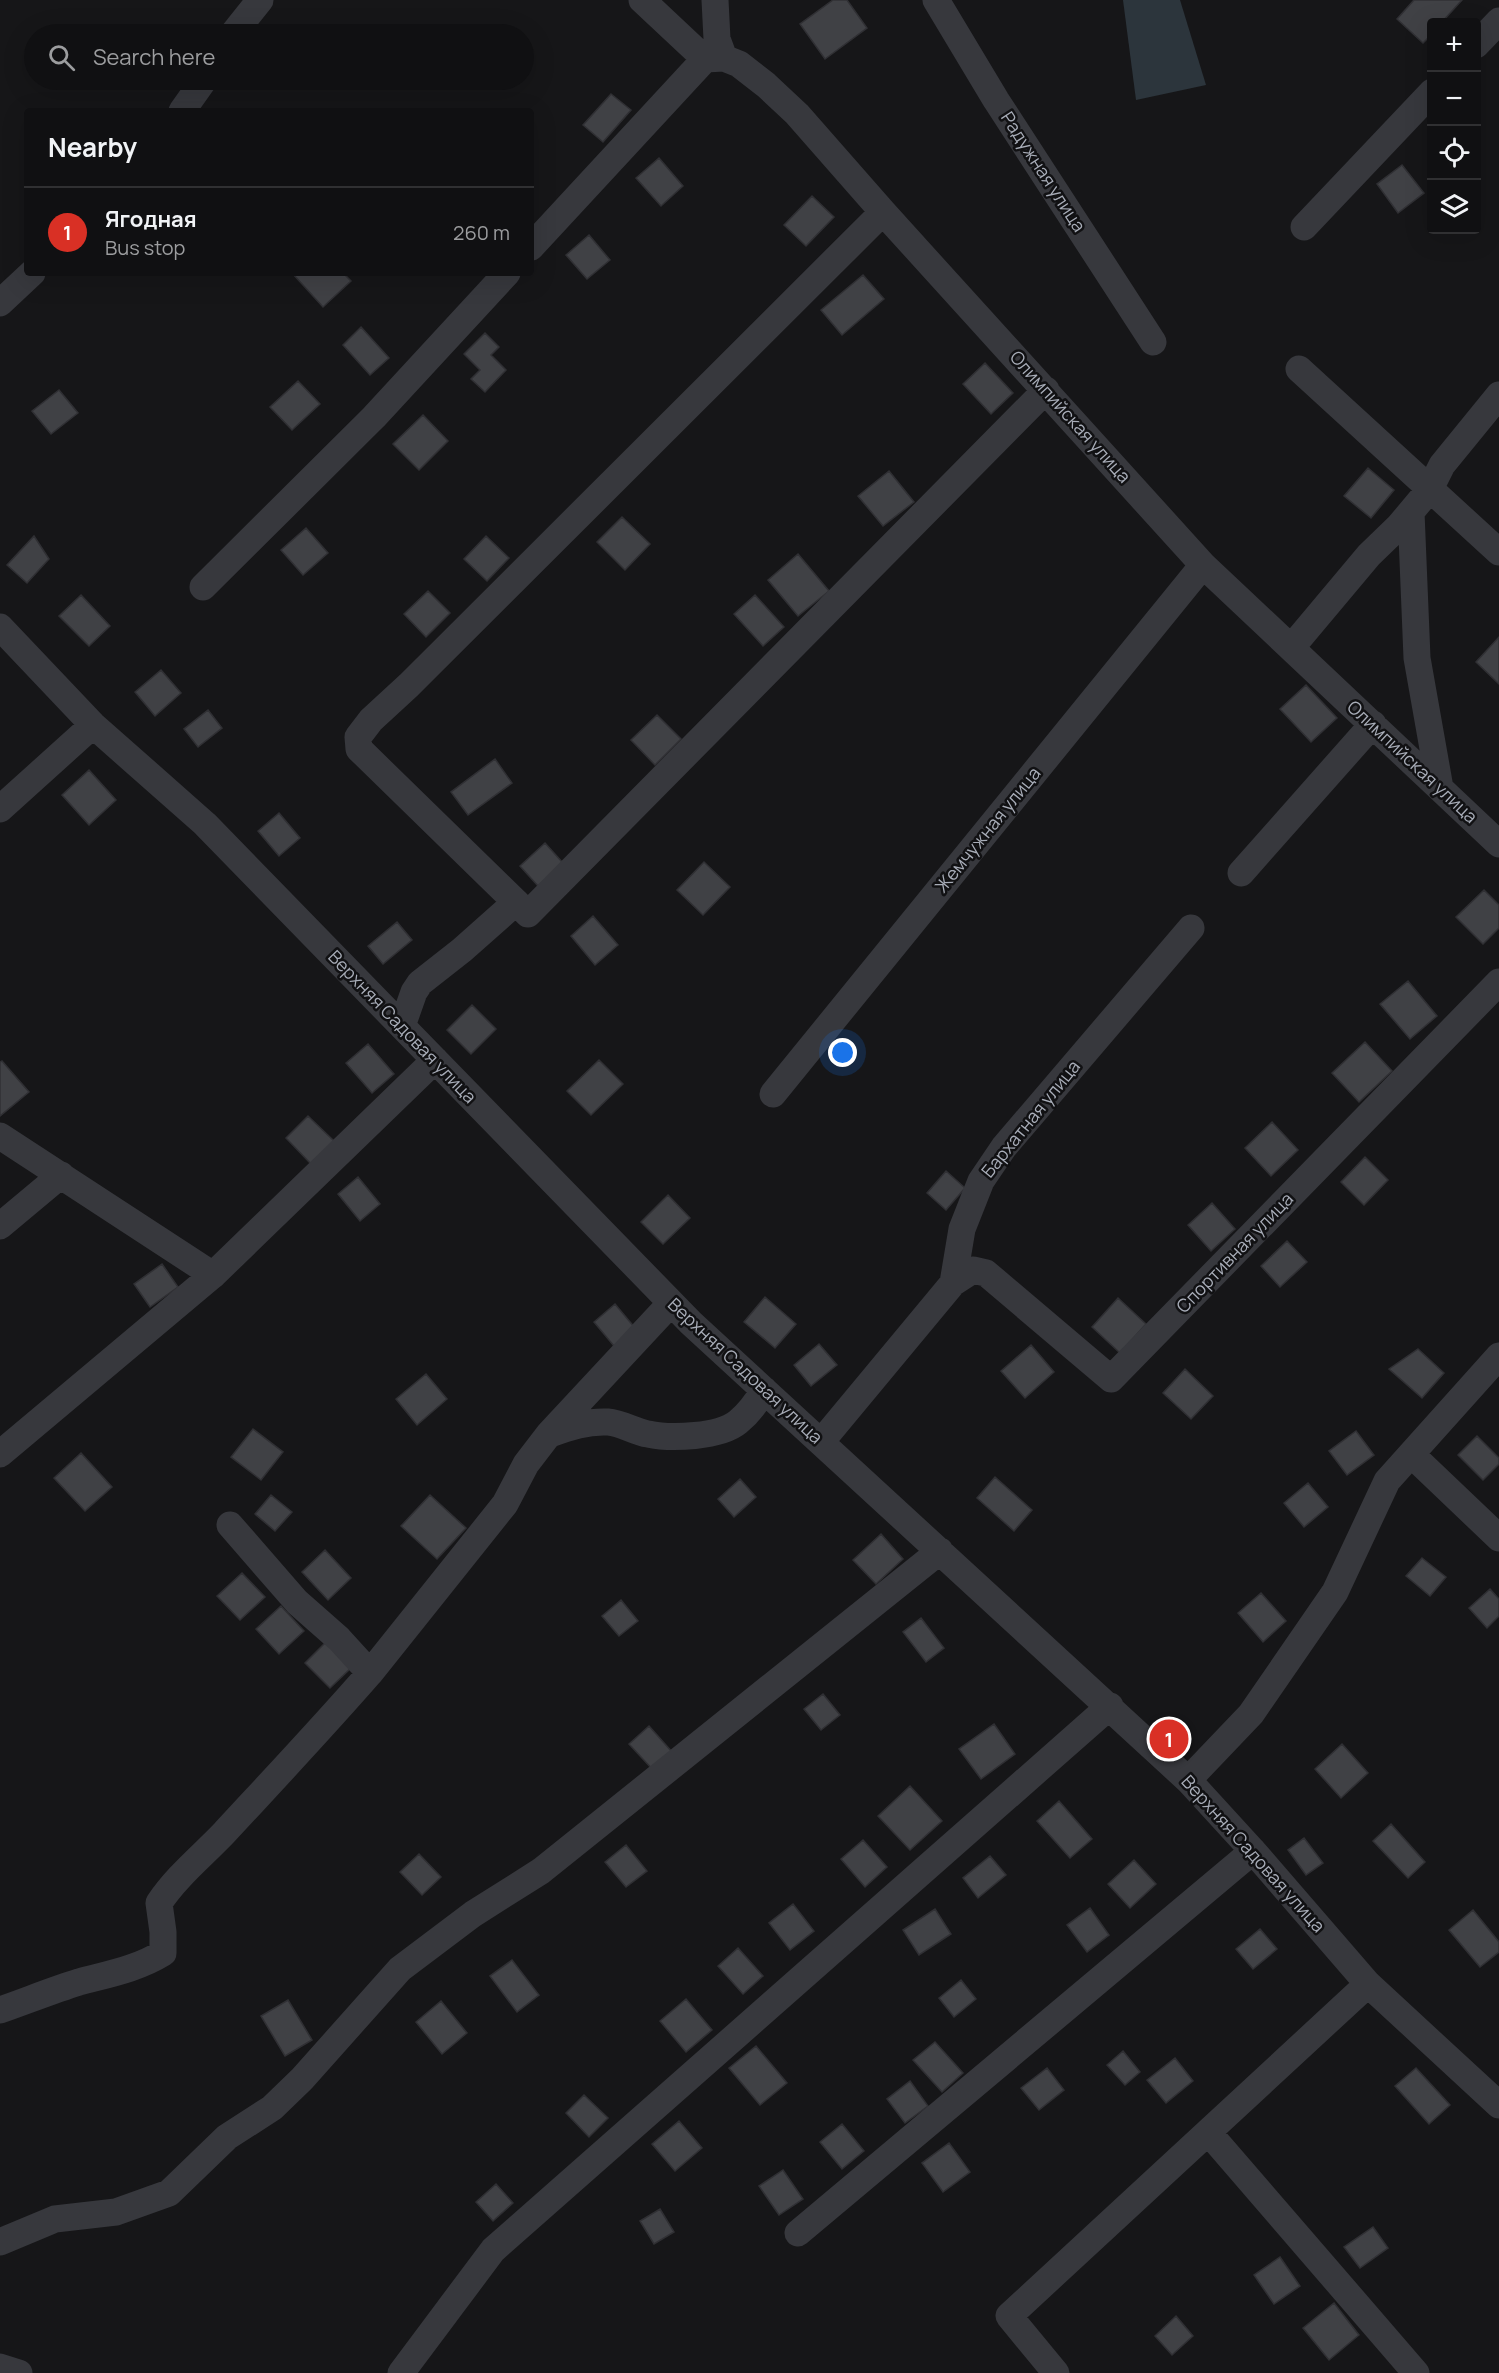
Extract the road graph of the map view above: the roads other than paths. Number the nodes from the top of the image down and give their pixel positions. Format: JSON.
{"nodes":[{"id":1,"x":260,"y":0,"type":"edge"},
{"id":2,"x":642,"y":0,"type":"edge"},
{"id":3,"x":715,"y":0,"type":"edge"},
{"id":4,"x":936,"y":0,"type":"edge"},
{"id":5,"x":1499,"y":21,"type":"edge"},
{"id":6,"x":241,"y":24,"type":"edge"},
{"id":7,"x":1481,"y":40,"type":"edge"},
{"id":8,"x":714,"y":59,"type":"junction"},
{"id":9,"x":197,"y":90,"type":"edge"},
{"id":10,"x":1427,"y":96,"type":"edge"},
{"id":11,"x":184,"y":108,"type":"edge"},
{"id":12,"x":883,"y":212,"type":"junction"},
{"id":13,"x":1304,"y":227,"type":"dead end"},
{"id":14,"x":534,"y":244,"type":"edge"},
{"id":15,"x":29,"y":276,"type":"edge"},
{"id":16,"x":504,"y":276,"type":"edge"},
{"id":17,"x":0,"y":303,"type":"edge"},
{"id":18,"x":1153,"y":342,"type":"dead end"},
{"id":19,"x":1299,"y":369,"type":"dead end"},
{"id":20,"x":1047,"y":390,"type":"junction"},
{"id":21,"x":1499,"y":395,"type":"edge"},
{"id":22,"x":1430,"y":489,"type":"junction"},
{"id":23,"x":1411,"y":512,"type":"junction"},
{"id":24,"x":1499,"y":552,"type":"edge"},
{"id":25,"x":1203,"y":565,"type":"junction"},
{"id":26,"x":204,"y":587,"type":"dead end"},
{"id":27,"x":0,"y":627,"type":"edge"},
{"id":28,"x":1291,"y":648,"type":"junction"},
{"id":29,"x":1373,"y":724,"type":"junction"},
{"id":30,"x":93,"y":725,"type":"junction"},
{"id":31,"x":1440,"y":788,"type":"junction"},
{"id":32,"x":0,"y":809,"type":"edge"},
{"id":33,"x":1499,"y":844,"type":"edge"},
{"id":34,"x":1241,"y":873,"type":"dead end"},
{"id":35,"x":516,"y":902,"type":"junction"},
{"id":36,"x":1191,"y":928,"type":"dead end"},
{"id":37,"x":1499,"y":982,"type":"edge"},
{"id":38,"x":402,"y":1026,"type":"junction"},
{"id":39,"x":435,"y":1060,"type":"junction"},
{"id":40,"x":773,"y":1094,"type":"dead end"},
{"id":41,"x":0,"y":1136,"type":"edge"},
{"id":42,"x":61,"y":1175,"type":"junction"},
{"id":43,"x":0,"y":1226,"type":"edge"},
{"id":44,"x":213,"y":1275,"type":"junction"},
{"id":45,"x":953,"y":1283,"type":"junction"},
{"id":46,"x":671,"y":1303,"type":"junction"},
{"id":47,"x":1499,"y":1356,"type":"edge"},
{"id":48,"x":764,"y":1390,"type":"junction"},
{"id":49,"x":549,"y":1434,"type":"junction"},
{"id":50,"x":821,"y":1442,"type":"junction"},
{"id":51,"x":0,"y":1454,"type":"edge"},
{"id":52,"x":1412,"y":1455,"type":"junction"},
{"id":53,"x":230,"y":1525,"type":"dead end"},
{"id":54,"x":1499,"y":1538,"type":"edge"},
{"id":55,"x":940,"y":1551,"type":"junction"},
{"id":56,"x":370,"y":1673,"type":"junction"},
{"id":57,"x":1110,"y":1706,"type":"junction"},
{"id":58,"x":1188,"y":1780,"type":"junction"},
{"id":59,"x":1253,"y":1851,"type":"junction"},
{"id":60,"x":1368,"y":1984,"type":"junction"},
{"id":61,"x":0,"y":2010,"type":"edge"},
{"id":62,"x":1499,"y":2105,"type":"edge"},
{"id":63,"x":1208,"y":2132,"type":"junction"},
{"id":64,"x":798,"y":2233,"type":"dead end"},
{"id":65,"x":0,"y":2242,"type":"edge"},
{"id":66,"x":0,"y":2367,"type":"edge"},
{"id":67,"x":19,"y":2373,"type":"edge"},
{"id":68,"x":400,"y":2373,"type":"edge"},
{"id":69,"x":1056,"y":2373,"type":"edge"},
{"id":70,"x":1416,"y":2373,"type":"edge"}],
"edges":[{"from":1,"to":6,"type":"street"},
{"from":2,"to":8,"type":"street","name":"Олимпийская улица"},
{"from":3,"to":8,"type":"street"},
{"from":4,"to":18,"type":"street","name":"Радужная улица"},
{"from":5,"to":7,"type":"street"},
{"from":8,"to":12,"type":"street","name":"Олимпийская улица"},
{"from":8,"to":14,"type":"street"},
{"from":9,"to":11,"type":"street"},
{"from":10,"to":13,"type":"street"},
{"from":12,"to":20,"type":"street","name":"Олимпийская улица"},
{"from":12,"to":35,"type":"street"},
{"from":15,"to":17,"type":"street"},
{"from":16,"to":26,"type":"street"},
{"from":19,"to":22,"type":"street"},
{"from":20,"to":25,"type":"street","name":"Олимпийская улица"},
{"from":20,"to":35,"type":"street"},
{"from":21,"to":22,"type":"street"},
{"from":22,"to":23,"type":"street"},
{"from":22,"to":24,"type":"street"},
{"from":23,"to":28,"type":"street"},
{"from":23,"to":31,"type":"street"},
{"from":25,"to":28,"type":"street","name":"Олимпийская улица"},
{"from":25,"to":40,"type":"street","name":"Жемчужная улица"},
{"from":27,"to":30,"type":"street","name":"Верхняя Садовая улица"},
{"from":28,"to":29,"type":"street","name":"Олимпийская улица"},
{"from":29,"to":31,"type":"street","name":"Олимпийская улица"},
{"from":29,"to":34,"type":"street"},
{"from":30,"to":32,"type":"street"},
{"from":30,"to":38,"type":"street","name":"Верхняя Садовая улица"},
{"from":31,"to":33,"type":"street","name":"Олимпийская улица"},
{"from":35,"to":38,"type":"street"},
{"from":36,"to":45,"type":"street","name":"Бархатная улица"},
{"from":37,"to":45,"type":"street","name":"Спортивная улица"},
{"from":38,"to":39,"type":"street","name":"Верхняя Садовая улица"},
{"from":39,"to":44,"type":"street"},
{"from":39,"to":46,"type":"street","name":"Верхняя Садовая улица"},
{"from":41,"to":42,"type":"street"},
{"from":42,"to":43,"type":"street"},
{"from":42,"to":44,"type":"street"},
{"from":44,"to":51,"type":"street"},
{"from":45,"to":50,"type":"street"},
{"from":46,"to":48,"type":"street","name":"Верхняя Садовая улица"},
{"from":46,"to":49,"type":"street"},
{"from":47,"to":52,"type":"street"},
{"from":48,"to":49,"type":"street"},
{"from":48,"to":50,"type":"street","name":"Верхняя Садовая улица"},
{"from":49,"to":56,"type":"street"},
{"from":50,"to":55,"type":"street","name":"Верхняя Садовая улица"},
{"from":52,"to":54,"type":"street"},
{"from":52,"to":58,"type":"street"},
{"from":53,"to":56,"type":"street"},
{"from":55,"to":57,"type":"street","name":"Верхняя Садовая улица"},
{"from":55,"to":65,"type":"street"},
{"from":56,"to":61,"type":"street"},
{"from":57,"to":58,"type":"street","name":"Верхняя Садовая улица"},
{"from":57,"to":68,"type":"street"},
{"from":58,"to":59,"type":"street","name":"Верхняя Садовая улица"},
{"from":59,"to":60,"type":"street","name":"Верхняя Садовая улица"},
{"from":59,"to":64,"type":"street"},
{"from":60,"to":62,"type":"street","name":"Верхняя Садовая улица"},
{"from":60,"to":63,"type":"street"},
{"from":63,"to":69,"type":"street"},
{"from":63,"to":70,"type":"street"},
{"from":66,"to":67,"type":"street"}]}
